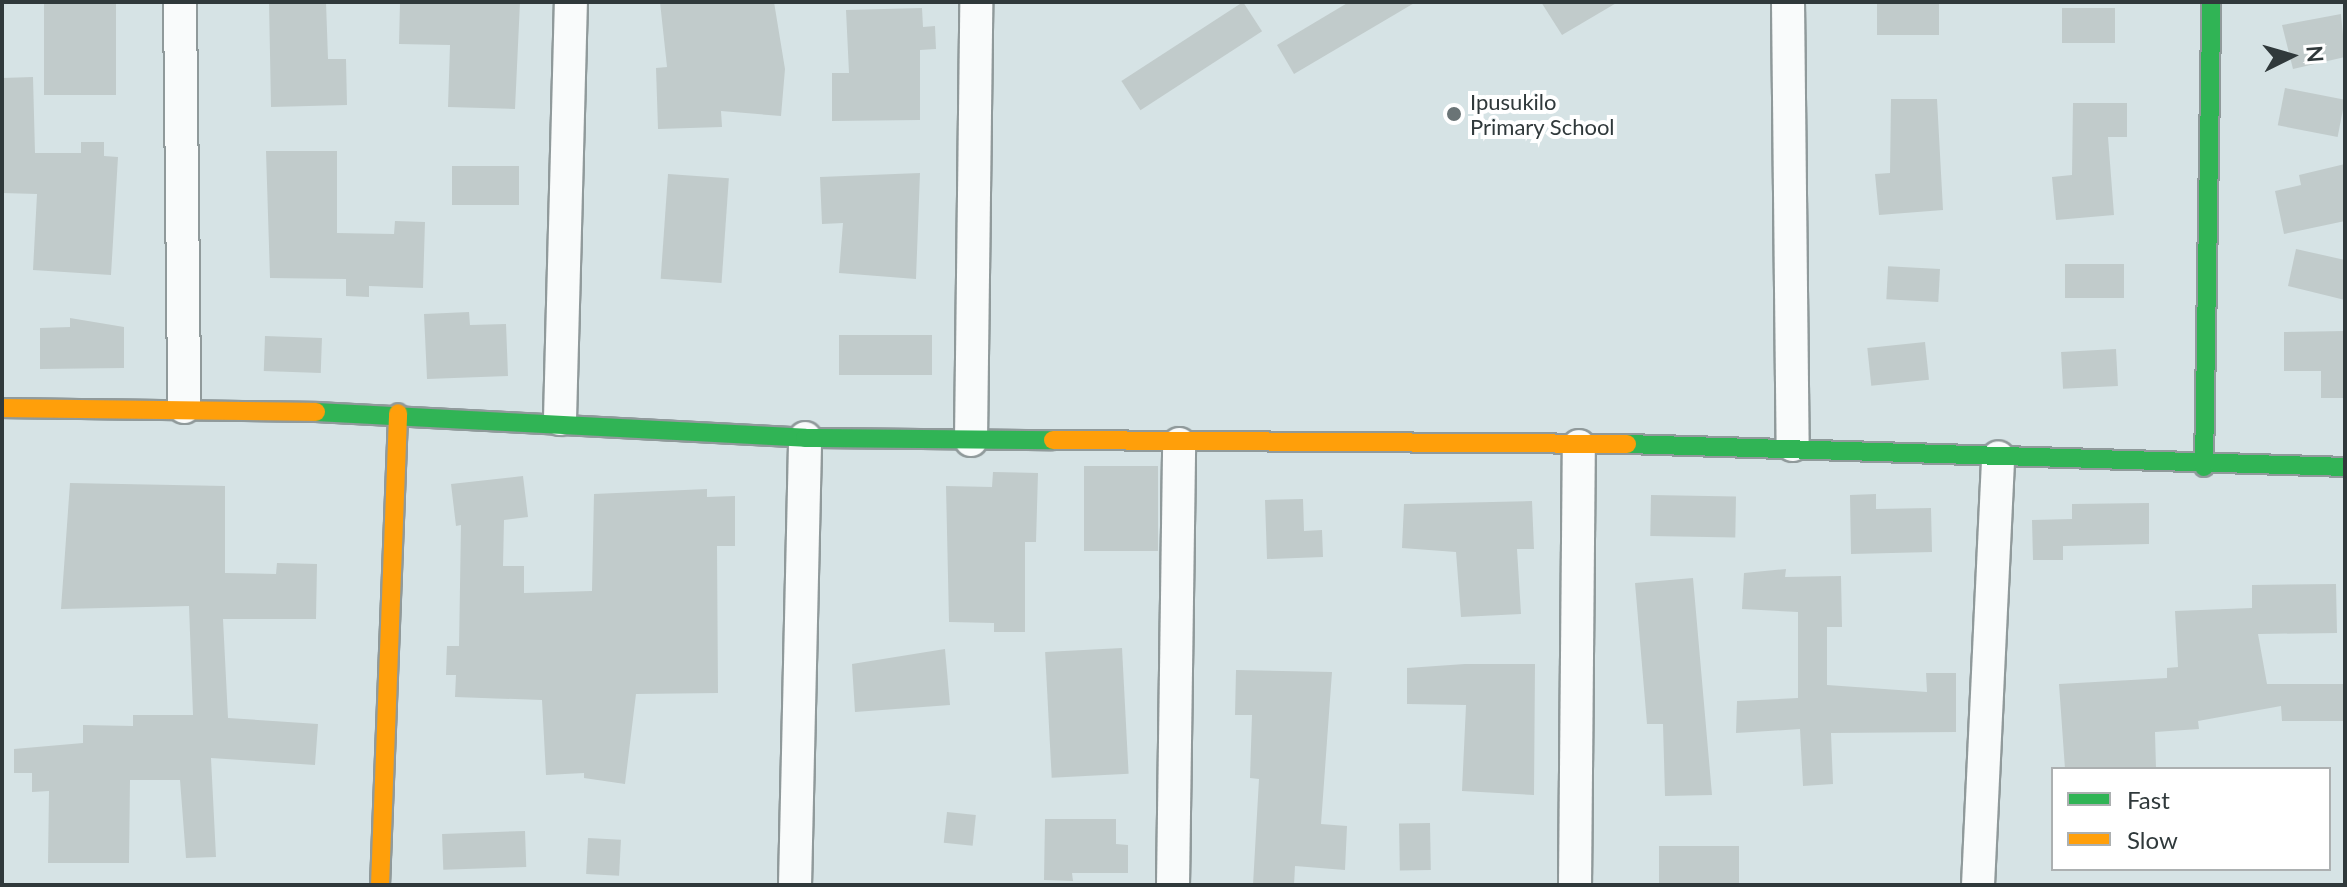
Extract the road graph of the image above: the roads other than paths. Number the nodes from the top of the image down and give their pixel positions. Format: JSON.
{"nodes":[{"id":1,"x":180,"y":2,"type":"edge"},
{"id":2,"x":571,"y":2,"type":"edge"},
{"id":3,"x":976,"y":2,"type":"edge"},
{"id":4,"x":1788,"y":2,"type":"edge"},
{"id":5,"x":2211,"y":2,"type":"edge"},
{"id":6,"x":184,"y":407,"type":"junction"},
{"id":7,"x":2,"y":408,"type":"edge"},
{"id":8,"x":398,"y":413,"type":"junction"},
{"id":9,"x":560,"y":419,"type":"junction"},
{"id":10,"x":805,"y":438,"type":"junction"},
{"id":11,"x":971,"y":440,"type":"junction"},
{"id":12,"x":1179,"y":444,"type":"junction"},
{"id":13,"x":1793,"y":445,"type":"junction"},
{"id":14,"x":1579,"y":446,"type":"junction"},
{"id":15,"x":1998,"y":457,"type":"junction"},
{"id":16,"x":2204,"y":467,"type":"junction"},
{"id":17,"x":2345,"y":467,"type":"edge"},
{"id":18,"x":380,"y":885,"type":"edge"},
{"id":19,"x":795,"y":885,"type":"edge"},
{"id":20,"x":1173,"y":885,"type":"edge"},
{"id":21,"x":1575,"y":885,"type":"edge"},
{"id":22,"x":1978,"y":885,"type":"edge"}],
"edges":[{"from":1,"to":6,"type":"street"},
{"from":2,"to":9,"type":"street"},
{"from":3,"to":11,"type":"street"},
{"from":4,"to":13,"type":"street"},
{"from":5,"to":16,"type":"street"},
{"from":6,"to":7,"type":"street"},
{"from":6,"to":8,"type":"street"},
{"from":8,"to":9,"type":"street"},
{"from":8,"to":18,"type":"street"},
{"from":9,"to":10,"type":"street"},
{"from":10,"to":11,"type":"street"},
{"from":10,"to":19,"type":"street"},
{"from":11,"to":12,"type":"street"},
{"from":12,"to":14,"type":"street"},
{"from":12,"to":20,"type":"street"},
{"from":13,"to":14,"type":"street"},
{"from":13,"to":15,"type":"street"},
{"from":14,"to":21,"type":"street"},
{"from":15,"to":16,"type":"street"},
{"from":15,"to":22,"type":"street"},
{"from":16,"to":17,"type":"street"}]}
